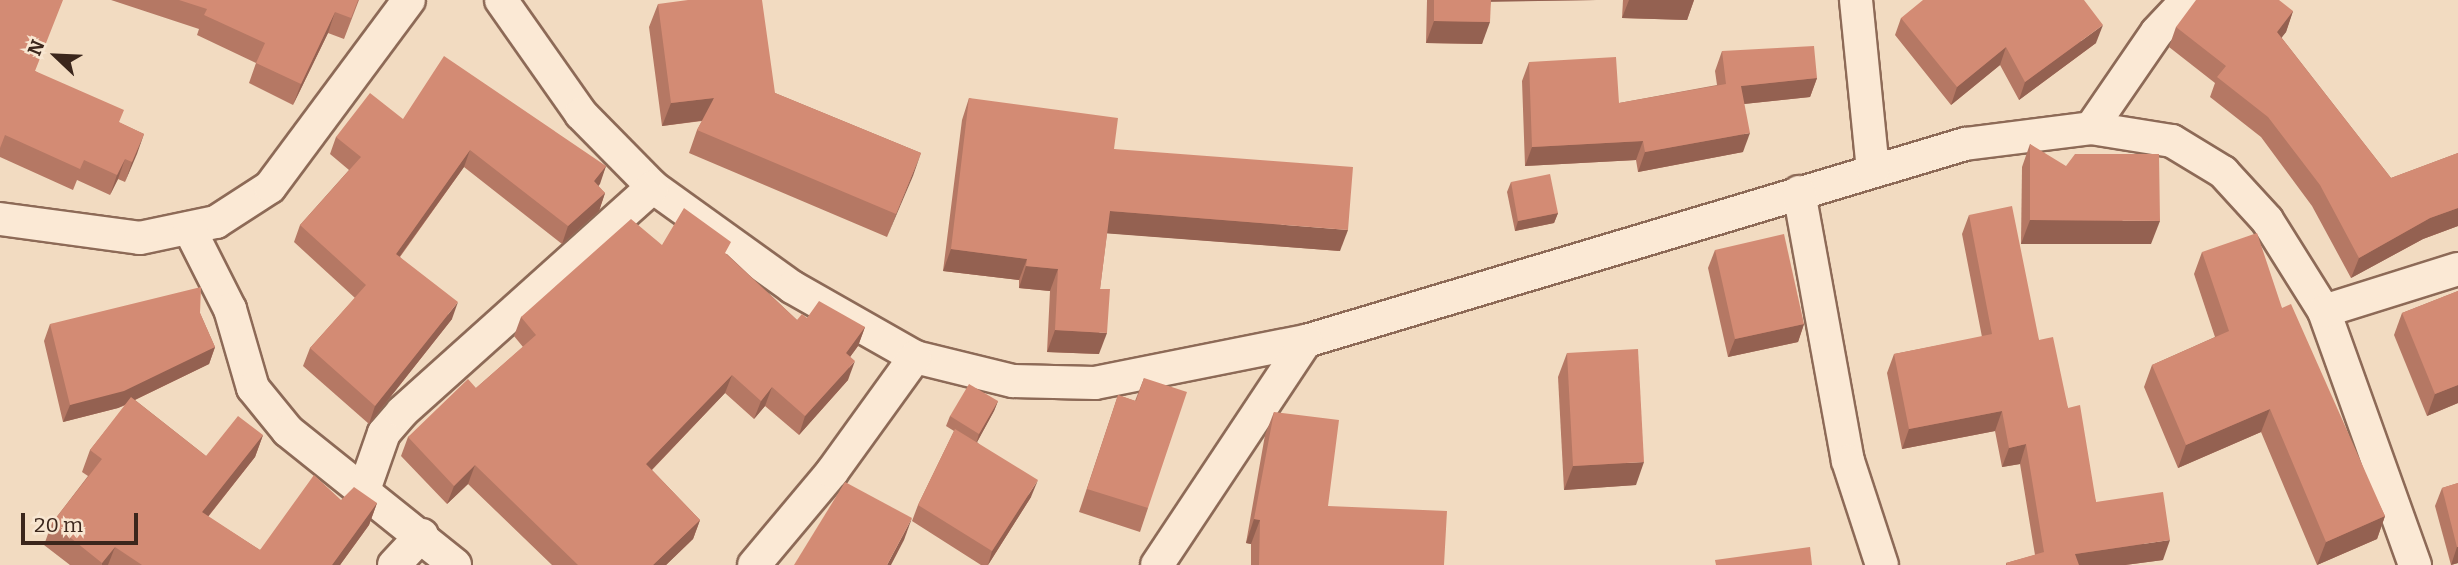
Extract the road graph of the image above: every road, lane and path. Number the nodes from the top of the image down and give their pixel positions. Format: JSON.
{"nodes":[{"id":1,"x":409,"y":0,"type":"edge"},
{"id":2,"x":501,"y":0,"type":"edge"},
{"id":3,"x":1856,"y":0,"type":"edge"},
{"id":4,"x":2187,"y":0,"type":"edge"},
{"id":5,"x":2091,"y":128,"type":"junction"},
{"id":6,"x":1873,"y":170,"type":"junction"},
{"id":7,"x":653,"y":187,"type":"junction"},
{"id":8,"x":1799,"y":191,"type":"junction"},
{"id":9,"x":0,"y":219,"type":"edge"},
{"id":10,"x":189,"y":228,"type":"junction"},
{"id":11,"x":2458,"y":269,"type":"edge"},
{"id":12,"x":2324,"y":311,"type":"junction"},
{"id":13,"x":1306,"y":341,"type":"junction"},
{"id":14,"x":915,"y":357,"type":"junction"},
{"id":15,"x":364,"y":490,"type":"junction"},
{"id":16,"x":422,"y":535,"type":"junction"},
{"id":17,"x":394,"y":565,"type":"edge"},
{"id":18,"x":455,"y":565,"type":"edge"},
{"id":19,"x":754,"y":565,"type":"edge"},
{"id":20,"x":1157,"y":565,"type":"edge"},
{"id":21,"x":1882,"y":565,"type":"edge"},
{"id":22,"x":2416,"y":565,"type":"edge"}],
"edges":[{"from":1,"to":10,"type":"street"},
{"from":2,"to":7,"type":"street"},
{"from":3,"to":6,"type":"street"},
{"from":4,"to":5,"type":"street"},
{"from":5,"to":6,"type":"street"},
{"from":5,"to":12,"type":"street"},
{"from":6,"to":8,"type":"street"},
{"from":7,"to":14,"type":"street"},
{"from":7,"to":15,"type":"street"},
{"from":8,"to":13,"type":"street"},
{"from":8,"to":21,"type":"street"},
{"from":9,"to":10,"type":"street"},
{"from":10,"to":15,"type":"street"},
{"from":11,"to":12,"type":"street"},
{"from":12,"to":22,"type":"street"},
{"from":13,"to":14,"type":"street"},
{"from":13,"to":20,"type":"street"},
{"from":14,"to":19,"type":"street"},
{"from":15,"to":16,"type":"street"},
{"from":16,"to":17,"type":"street"},
{"from":16,"to":18,"type":"street"}]}
